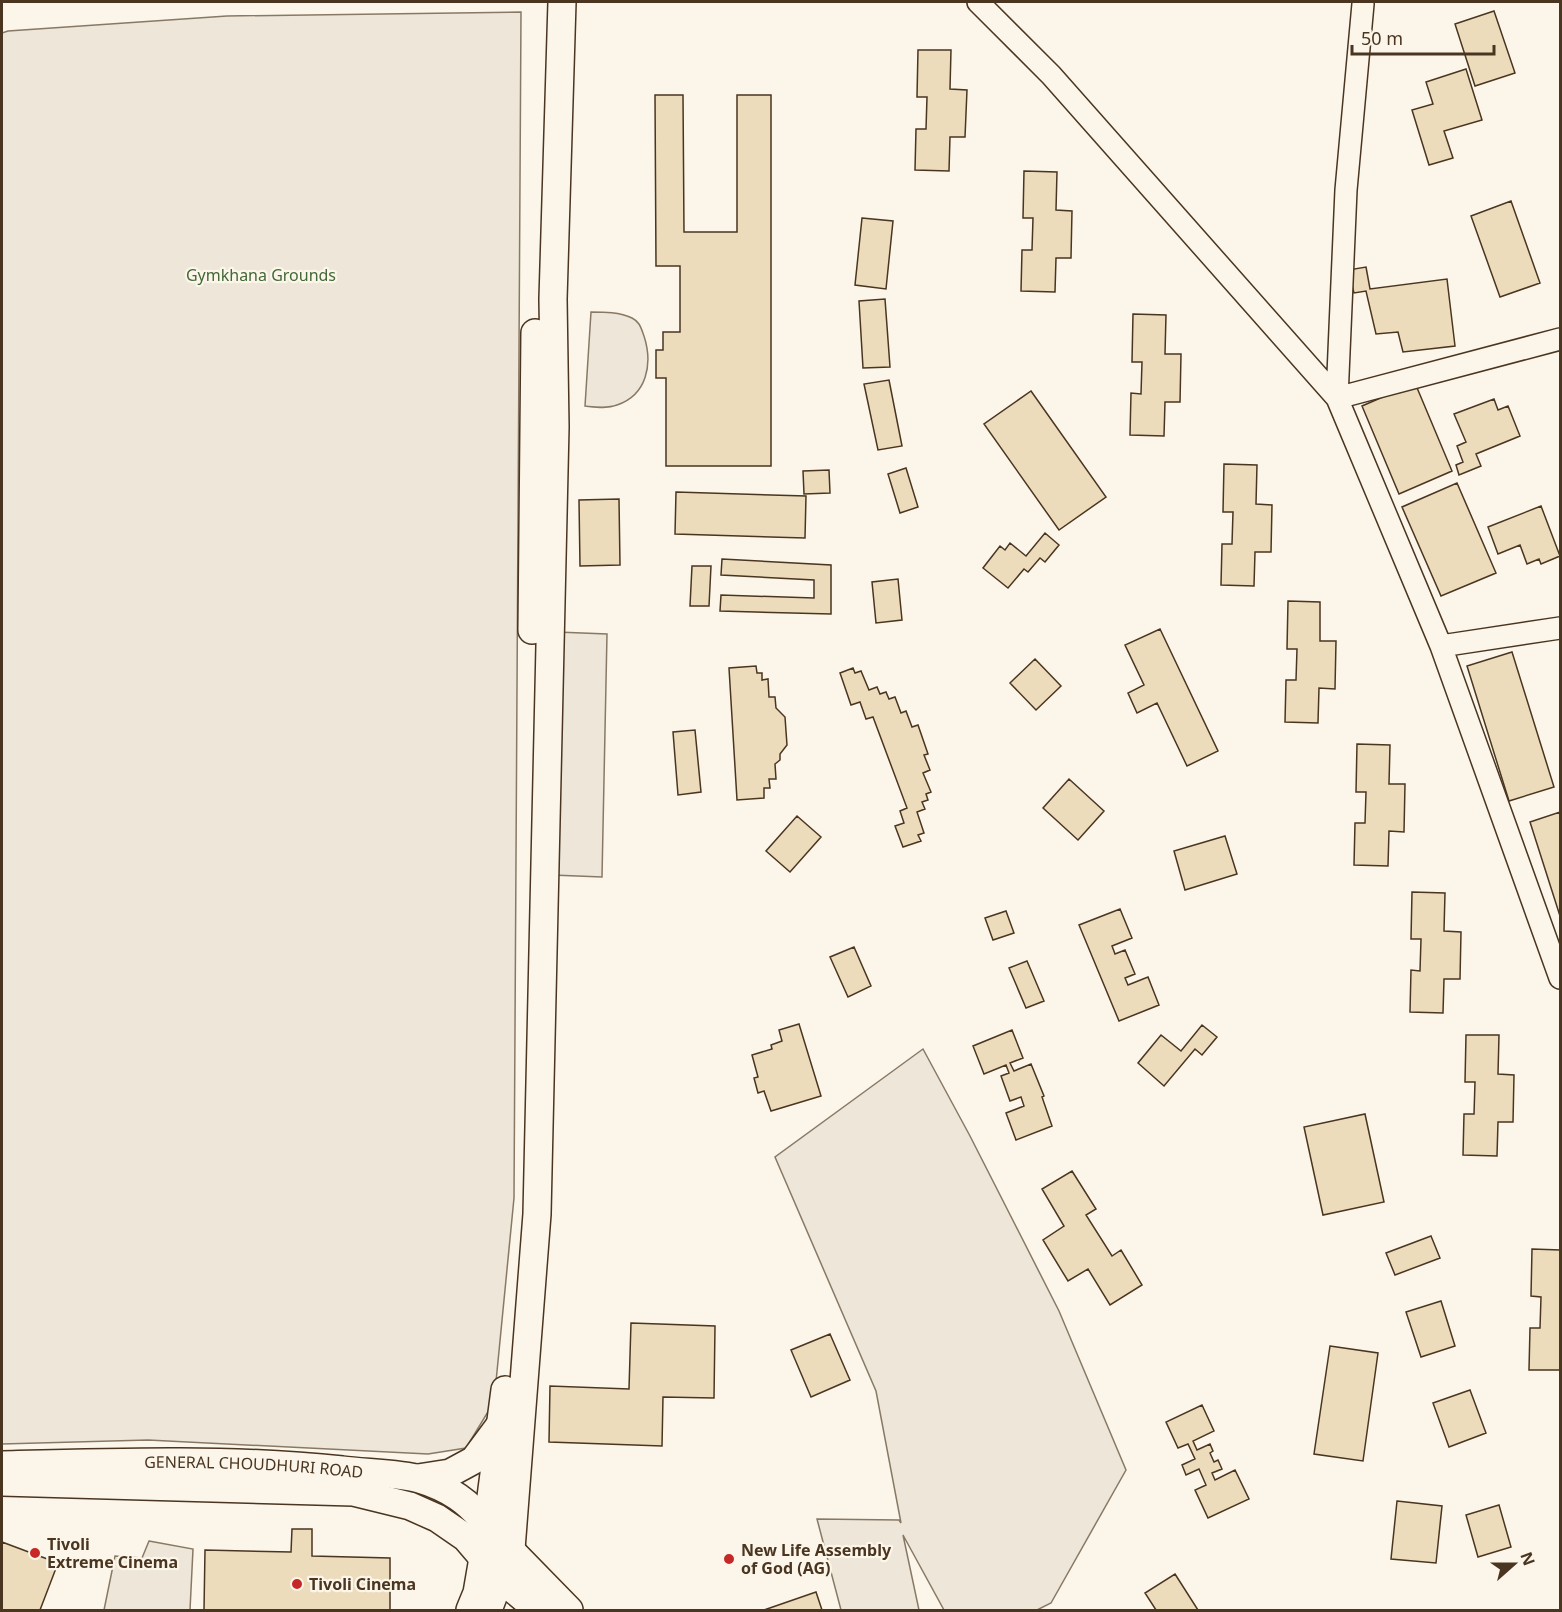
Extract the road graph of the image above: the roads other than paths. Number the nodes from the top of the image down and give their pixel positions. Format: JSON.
{"nodes":[{"id":1,"x":546,"y":2,"type":"edge"},
{"id":2,"x":562,"y":2,"type":"edge"},
{"id":3,"x":978,"y":2,"type":"edge"},
{"id":4,"x":1363,"y":4,"type":"dead end"},
{"id":5,"x":1560,"y":339,"type":"edge"},
{"id":6,"x":1337,"y":398,"type":"junction"},
{"id":7,"x":1560,"y":628,"type":"edge"},
{"id":8,"x":1441,"y":646,"type":"junction"},
{"id":9,"x":1560,"y":978,"type":"edge"},
{"id":10,"x":502,"y":1422,"type":"junction"},
{"id":11,"x":2,"y":1465,"type":"edge"},
{"id":12,"x":506,"y":1477,"type":"junction"},
{"id":13,"x":418,"y":1479,"type":"junction"},
{"id":14,"x":2,"y":1482,"type":"edge"},
{"id":15,"x":488,"y":1527,"type":"junction"},
{"id":16,"x":511,"y":1549,"type":"junction"},
{"id":17,"x":483,"y":1558,"type":"junction"},
{"id":18,"x":501,"y":1579,"type":"junction"},
{"id":19,"x":532,"y":1605,"type":"edge"},
{"id":20,"x":470,"y":1611,"type":"edge"},
{"id":21,"x":488,"y":1611,"type":"edge"},
{"id":22,"x":494,"y":1611,"type":"edge"},
{"id":23,"x":569,"y":1611,"type":"edge"}],
"edges":[{"from":1,"to":10,"type":"main road"},
{"from":2,"to":12,"type":"main road"},
{"from":3,"to":6,"type":"street"},
{"from":4,"to":6,"type":"street"},
{"from":5,"to":6,"type":"street"},
{"from":6,"to":8,"type":"street"},
{"from":7,"to":8,"type":"street"},
{"from":8,"to":9,"type":"street"},
{"from":10,"to":12,"type":"main road"},
{"from":10,"to":13,"type":"main road"},
{"from":11,"to":13,"type":"main road","name":"GENERAL CHOUDHURI ROAD"},
{"from":12,"to":15,"type":"main road"},
{"from":12,"to":16,"type":"main road"},
{"from":13,"to":15,"type":"main road","name":"GENERAL CHOUDHURI ROAD"},
{"from":14,"to":17,"type":"main road","name":"GENERAL CHOUDHURI ROAD"},
{"from":15,"to":16,"type":"main road","name":"GENERAL CHOUDHURI ROAD"},
{"from":15,"to":17,"type":"main road"},
{"from":16,"to":18,"type":"main road"},
{"from":16,"to":23,"type":"main road"},
{"from":17,"to":18,"type":"main road","name":"GENERAL CHOUDHURI ROAD"},
{"from":17,"to":20,"type":"main road"},
{"from":18,"to":19,"type":"main road","name":"GENERAL CHOUDHURI ROAD"},
{"from":18,"to":21,"type":"main road"},
{"from":19,"to":22,"type":"main road"}]}
